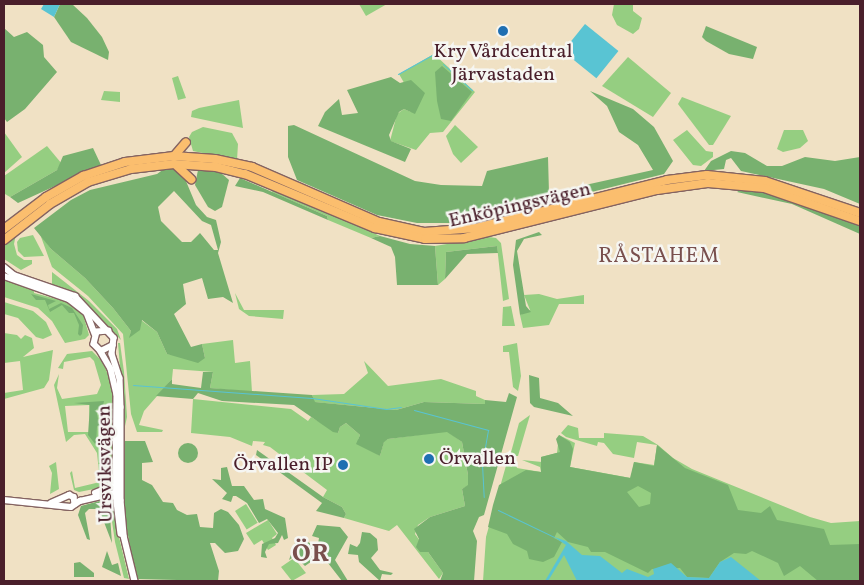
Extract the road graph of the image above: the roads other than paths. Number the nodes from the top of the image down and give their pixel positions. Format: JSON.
{"nodes":[{"id":1,"x":196,"y":157,"type":"junction"},
{"id":2,"x":174,"y":160,"type":"junction"},
{"id":3,"x":202,"y":165,"type":"junction"},
{"id":4,"x":681,"y":178,"type":"junction"},
{"id":5,"x":689,"y":184,"type":"junction"},
{"id":6,"x":676,"y":186,"type":"junction"},
{"id":7,"x":860,"y":213,"type":"edge"},
{"id":8,"x":860,"y":221,"type":"edge"},
{"id":9,"x":4,"y":230,"type":"edge"},
{"id":10,"x":4,"y":240,"type":"edge"},
{"id":11,"x":4,"y":267,"type":"edge"},
{"id":12,"x":4,"y":276,"type":"edge"},
{"id":13,"x":109,"y":331,"type":"junction"},
{"id":14,"x":95,"y":334,"type":"junction"},
{"id":15,"x":113,"y":345,"type":"junction"},
{"id":16,"x":100,"y":350,"type":"junction"},
{"id":17,"x":116,"y":458,"type":"junction"},
{"id":18,"x":117,"y":492,"type":"junction"},
{"id":19,"x":95,"y":493,"type":"junction"},
{"id":20,"x":74,"y":497,"type":"junction"},
{"id":21,"x":65,"y":498,"type":"junction"},
{"id":22,"x":4,"y":500,"type":"edge"},
{"id":23,"x":50,"y":503,"type":"junction"},
{"id":24,"x":75,"y":504,"type":"junction"},
{"id":25,"x":66,"y":506,"type":"junction"},
{"id":26,"x":131,"y":581,"type":"edge"},
{"id":27,"x":135,"y":581,"type":"edge"}],
"edges":[{"from":1,"to":2,"type":"main road","name":"Enköpingsvägen"},
{"from":1,"to":2,"type":"main road"},
{"from":1,"to":4,"type":"main road","name":"Enköpingsvägen"},
{"from":2,"to":3,"type":"main road","name":"Enköpingsvägen"},
{"from":2,"to":3,"type":"main road"},
{"from":2,"to":9,"type":"main road","name":"Enköpingsvägen"},
{"from":2,"to":10,"type":"main road","name":"Enköpingsvägen"},
{"from":3,"to":6,"type":"main road","name":"Enköpingsvägen"},
{"from":4,"to":5,"type":"main road"},
{"from":4,"to":6,"type":"main road"},
{"from":4,"to":7,"type":"main road","name":"Enköpingsvägen"},
{"from":5,"to":6,"type":"main road","name":"Enköpingsvägen"},
{"from":5,"to":8,"type":"main road","name":"Enköpingsvägen"},
{"from":11,"to":13,"type":"street"},
{"from":12,"to":14,"type":"street"},
{"from":13,"to":14,"type":"street"},
{"from":13,"to":15,"type":"street"},
{"from":14,"to":16,"type":"street"},
{"from":15,"to":16,"type":"street"},
{"from":15,"to":18,"type":"street","name":"Ursviksvägen"},
{"from":16,"to":17,"type":"street","name":"Ursviksvägen"},
{"from":17,"to":18,"type":"street","name":"Ursviksvägen"},
{"from":17,"to":19,"type":"street"},
{"from":18,"to":19,"type":"street"},
{"from":18,"to":24,"type":"street"},
{"from":18,"to":26,"type":"street","name":"Ursviksvägen"},
{"from":18,"to":27,"type":"street","name":"Ursviksvägen"},
{"from":19,"to":20,"type":"street"},
{"from":20,"to":21,"type":"street"},
{"from":20,"to":24,"type":"street"},
{"from":21,"to":23,"type":"street"},
{"from":21,"to":25,"type":"street"},
{"from":22,"to":23,"type":"street"},
{"from":23,"to":25,"type":"street"},
{"from":24,"to":25,"type":"street"}]}
